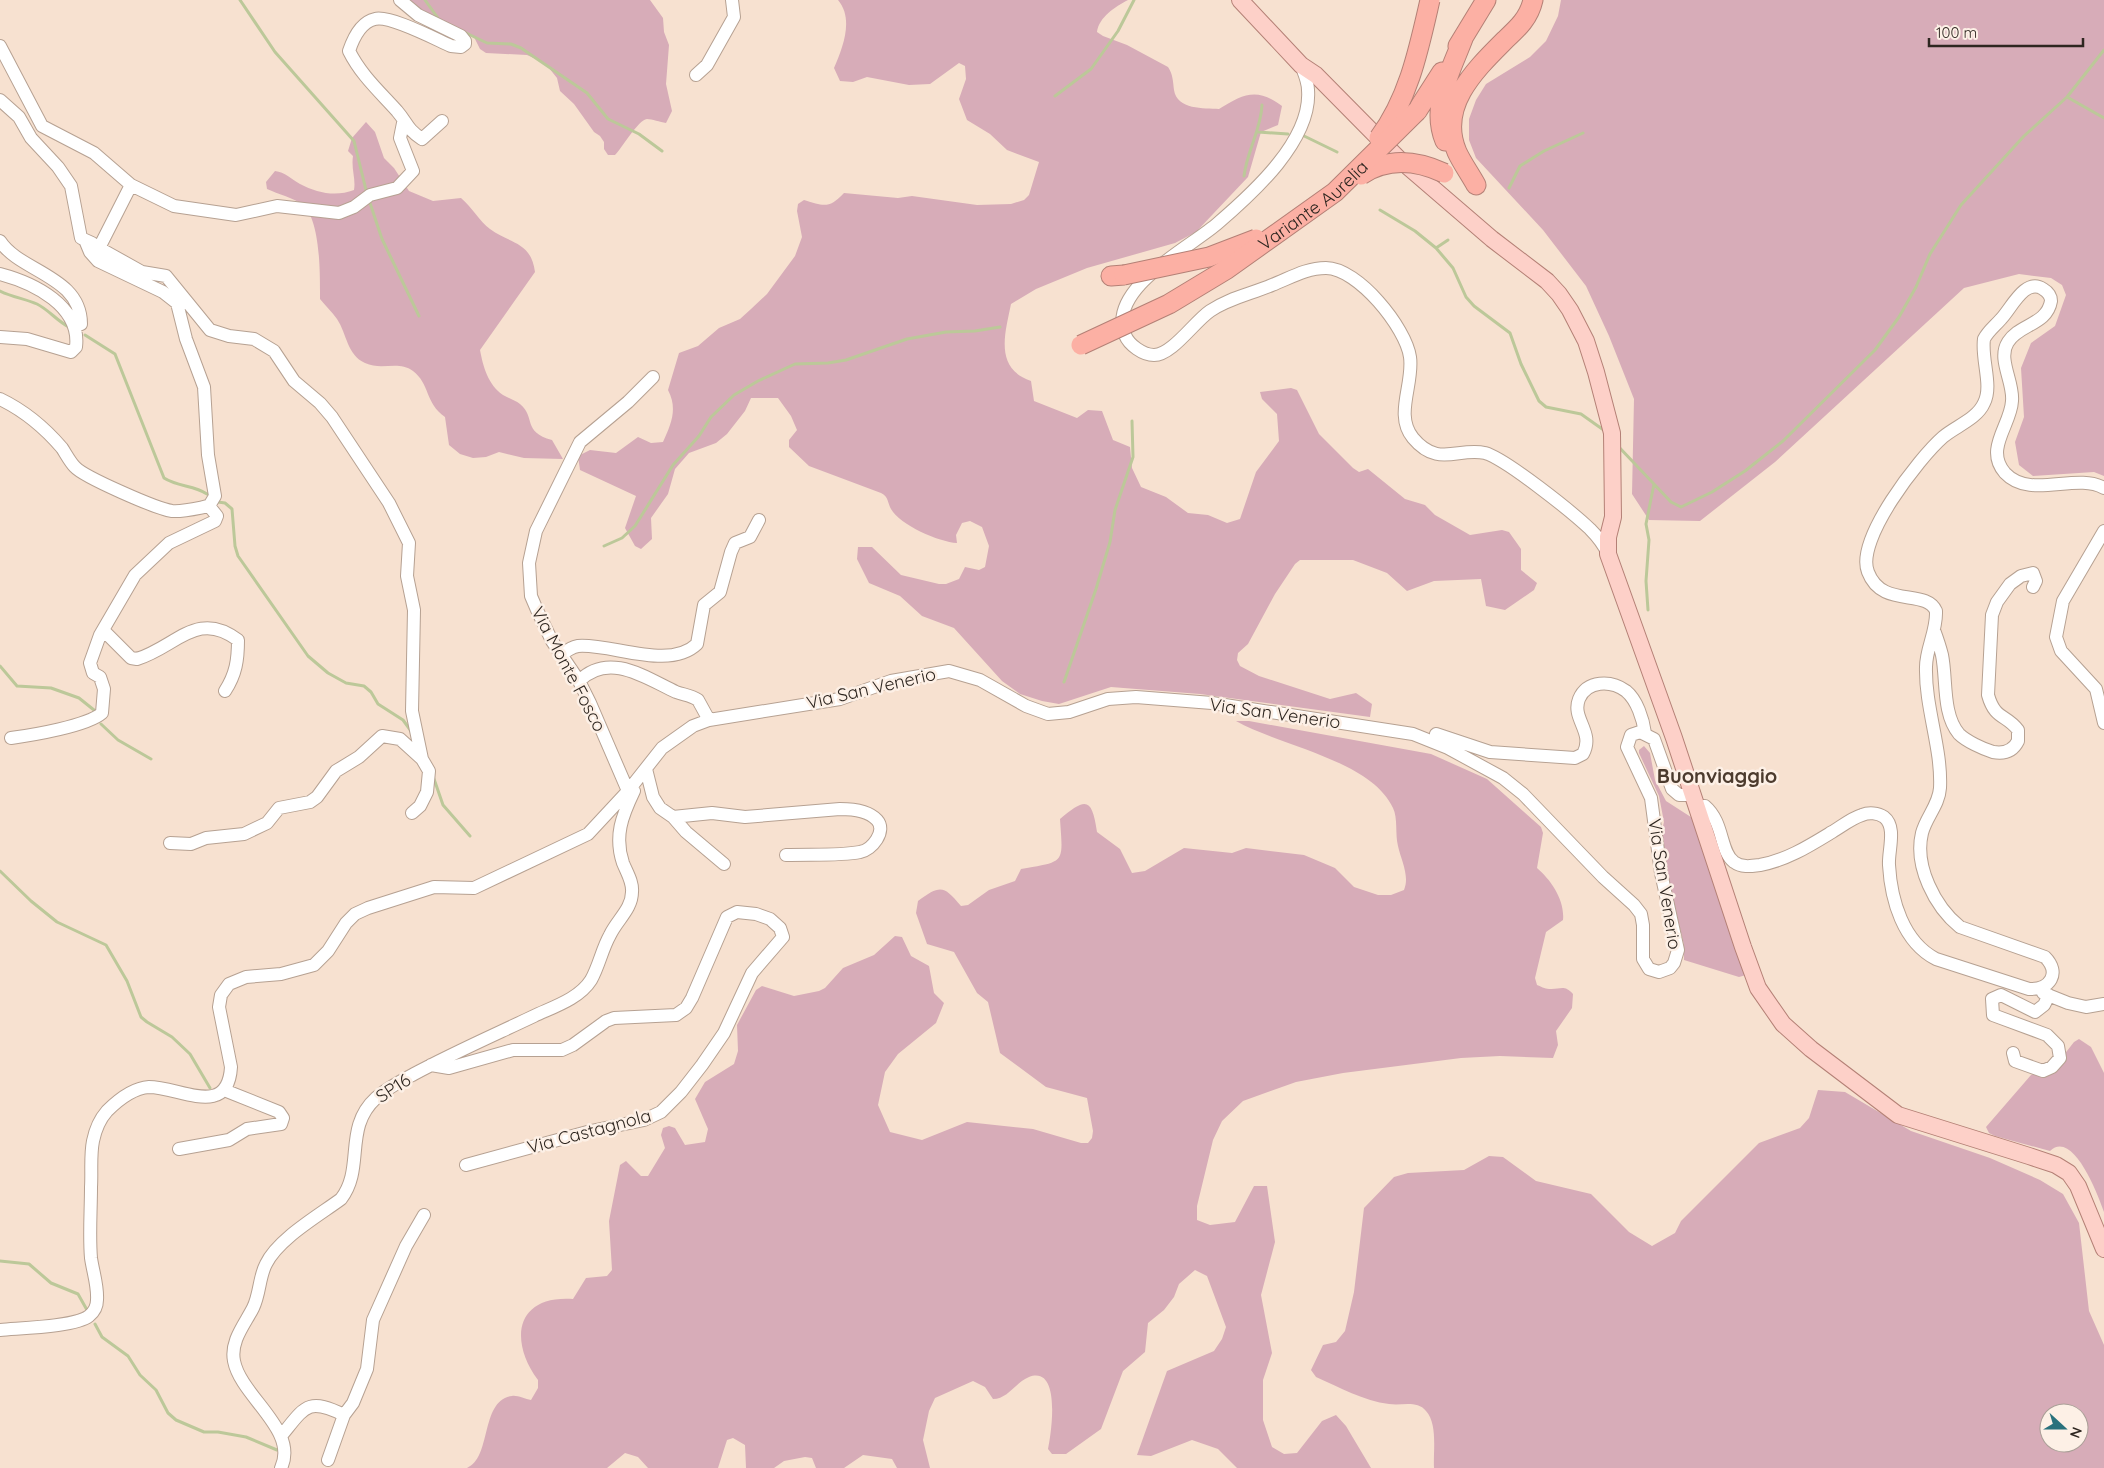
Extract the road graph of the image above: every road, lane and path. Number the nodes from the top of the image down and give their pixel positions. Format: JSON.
{"nodes":[{"id":1,"x":400,"y":0,"type":"edge"},
{"id":2,"x":732,"y":0,"type":"edge"},
{"id":3,"x":1240,"y":0,"type":"edge"},
{"id":4,"x":1430,"y":0,"type":"edge"},
{"id":5,"x":1486,"y":0,"type":"edge"},
{"id":6,"x":1533,"y":0,"type":"edge"},
{"id":7,"x":1464,"y":36,"type":"junction"},
{"id":8,"x":0,"y":46,"type":"edge"},
{"id":9,"x":1301,"y":65,"type":"junction"},
{"id":10,"x":696,"y":75,"type":"dead end"},
{"id":11,"x":0,"y":100,"type":"edge"},
{"id":12,"x":442,"y":121,"type":"dead end"},
{"id":13,"x":403,"y":123,"type":"junction"},
{"id":14,"x":131,"y":185,"type":"junction"},
{"id":15,"x":1476,"y":185,"type":"junction"},
{"id":16,"x":1335,"y":192,"type":"junction"},
{"id":17,"x":1295,"y":220,"type":"junction"},
{"id":18,"x":85,"y":240,"type":"junction"},
{"id":19,"x":0,"y":241,"type":"edge"},
{"id":20,"x":99,"y":248,"type":"junction"},
{"id":21,"x":0,"y":274,"type":"edge"},
{"id":22,"x":1117,"y":275,"type":"dead end"},
{"id":23,"x":75,"y":326,"type":"junction"},
{"id":24,"x":0,"y":337,"type":"edge"},
{"id":25,"x":1082,"y":345,"type":"dead end"},
{"id":26,"x":653,"y":377,"type":"dead end"},
{"id":27,"x":0,"y":399,"type":"edge"},
{"id":28,"x":2104,"y":488,"type":"edge"},
{"id":29,"x":209,"y":506,"type":"junction"},
{"id":30,"x":759,"y":520,"type":"dead end"},
{"id":31,"x":2104,"y":531,"type":"edge"},
{"id":32,"x":1608,"y":554,"type":"junction"},
{"id":33,"x":2033,"y":587,"type":"dead end"},
{"id":34,"x":103,"y":630,"type":"junction"},
{"id":35,"x":1934,"y":630,"type":"junction"},
{"id":36,"x":561,"y":655,"type":"junction"},
{"id":37,"x":579,"y":681,"type":"junction"},
{"id":38,"x":224,"y":691,"type":"dead end"},
{"id":39,"x":709,"y":720,"type":"junction"},
{"id":40,"x":2104,"y":723,"type":"edge"},
{"id":41,"x":1406,"y":732,"type":"junction"},
{"id":42,"x":1645,"y":733,"type":"junction"},
{"id":43,"x":11,"y":738,"type":"dead end"},
{"id":44,"x":422,"y":759,"type":"junction"},
{"id":45,"x":646,"y":769,"type":"junction"},
{"id":46,"x":628,"y":791,"type":"junction"},
{"id":47,"x":1695,"y":801,"type":"junction"},
{"id":48,"x":412,"y":813,"type":"dead end"},
{"id":49,"x":673,"y":817,"type":"junction"},
{"id":50,"x":170,"y":843,"type":"dead end"},
{"id":51,"x":786,"y":856,"type":"dead end"},
{"id":52,"x":724,"y":864,"type":"dead end"},
{"id":53,"x":2036,"y":990,"type":"junction"},
{"id":54,"x":2049,"y":995,"type":"junction"},
{"id":55,"x":2104,"y":1004,"type":"edge"},
{"id":56,"x":2013,"y":1053,"type":"dead end"},
{"id":57,"x":431,"y":1064,"type":"junction"},
{"id":58,"x":224,"y":1090,"type":"junction"},
{"id":59,"x":179,"y":1148,"type":"dead end"},
{"id":60,"x":466,"y":1165,"type":"dead end"},
{"id":61,"x":424,"y":1215,"type":"dead end"},
{"id":62,"x":2104,"y":1248,"type":"edge"},
{"id":63,"x":0,"y":1330,"type":"edge"},
{"id":64,"x":344,"y":1415,"type":"junction"},
{"id":65,"x":281,"y":1436,"type":"junction"},
{"id":66,"x":328,"y":1460,"type":"dead end"},
{"id":67,"x":281,"y":1468,"type":"edge"}],
"edges":[{"from":1,"to":13,"type":"street"},
{"from":2,"to":10,"type":"street"},
{"from":3,"to":9,"type":"main road"},
{"from":4,"to":16,"type":"highway","bridge":true},
{"from":5,"to":7,"type":"highway","name":"Variante Aurelia"},
{"from":6,"to":15,"type":"highway"},
{"from":7,"to":15,"type":"highway"},
{"from":7,"to":16,"type":"highway","name":"Variante Aurelia","bridge":true},
{"from":8,"to":14,"type":"street"},
{"from":9,"to":32,"type":"main road","bridge":true},
{"from":9,"to":32,"type":"street"},
{"from":11,"to":18,"type":"street"},
{"from":12,"to":13,"type":"street"},
{"from":13,"to":14,"type":"street"},
{"from":14,"to":20,"type":"street"},
{"from":15,"to":16,"type":"highway","bridge":true},
{"from":16,"to":17,"type":"highway","name":"Variante Aurelia","bridge":true},
{"from":17,"to":22,"type":"highway","bridge":true},
{"from":17,"to":25,"type":"highway","name":"Variante Aurelia","bridge":true},
{"from":18,"to":20,"type":"street"},
{"from":18,"to":29,"type":"street"},
{"from":19,"to":23,"type":"street"},
{"from":20,"to":44,"type":"street"},
{"from":21,"to":23,"type":"street"},
{"from":23,"to":24,"type":"street"},
{"from":26,"to":36,"type":"street","name":"Via Monte Fosco"},
{"from":27,"to":29,"type":"street"},
{"from":28,"to":35,"type":"street"},
{"from":29,"to":34,"type":"street"},
{"from":30,"to":36,"type":"street"},
{"from":31,"to":40,"type":"street"},
{"from":32,"to":47,"type":"main road"},
{"from":33,"to":35,"type":"street"},
{"from":34,"to":38,"type":"street"},
{"from":34,"to":43,"type":"street"},
{"from":35,"to":53,"type":"street"},
{"from":36,"to":37,"type":"street","name":"Via Monte Fosco"},
{"from":37,"to":39,"type":"street"},
{"from":37,"to":46,"type":"street","name":"Via Monte Fosco"},
{"from":39,"to":41,"type":"street","name":"Via San Venerio"},
{"from":39,"to":45,"type":"street","name":"Via San Venerio"},
{"from":41,"to":42,"type":"street"},
{"from":41,"to":42,"type":"street","name":"Via San Venerio"},
{"from":42,"to":47,"type":"street","name":"Via San Venerio"},
{"from":44,"to":48,"type":"street"},
{"from":44,"to":50,"type":"street"},
{"from":45,"to":46,"type":"street","name":"Via San Venerio"},
{"from":45,"to":49,"type":"street"},
{"from":45,"to":57,"type":"street","name":"SP16","number":"SP16"},
{"from":46,"to":58,"type":"street","name":"Via San Venerio"},
{"from":47,"to":53,"type":"street","name":"Via San Venerio"},
{"from":47,"to":62,"type":"main road"},
{"from":49,"to":51,"type":"street"},
{"from":49,"to":52,"type":"street"},
{"from":53,"to":54,"type":"street"},
{"from":54,"to":55,"type":"street"},
{"from":54,"to":56,"type":"street"},
{"from":57,"to":60,"type":"street","name":"Via Castagnola"},
{"from":57,"to":65,"type":"street","name":"SP16","number":"SP16"},
{"from":58,"to":59,"type":"street"},
{"from":58,"to":63,"type":"street"},
{"from":61,"to":64,"type":"street"},
{"from":64,"to":65,"type":"street"},
{"from":64,"to":66,"type":"street"},
{"from":65,"to":67,"type":"street"}]}
